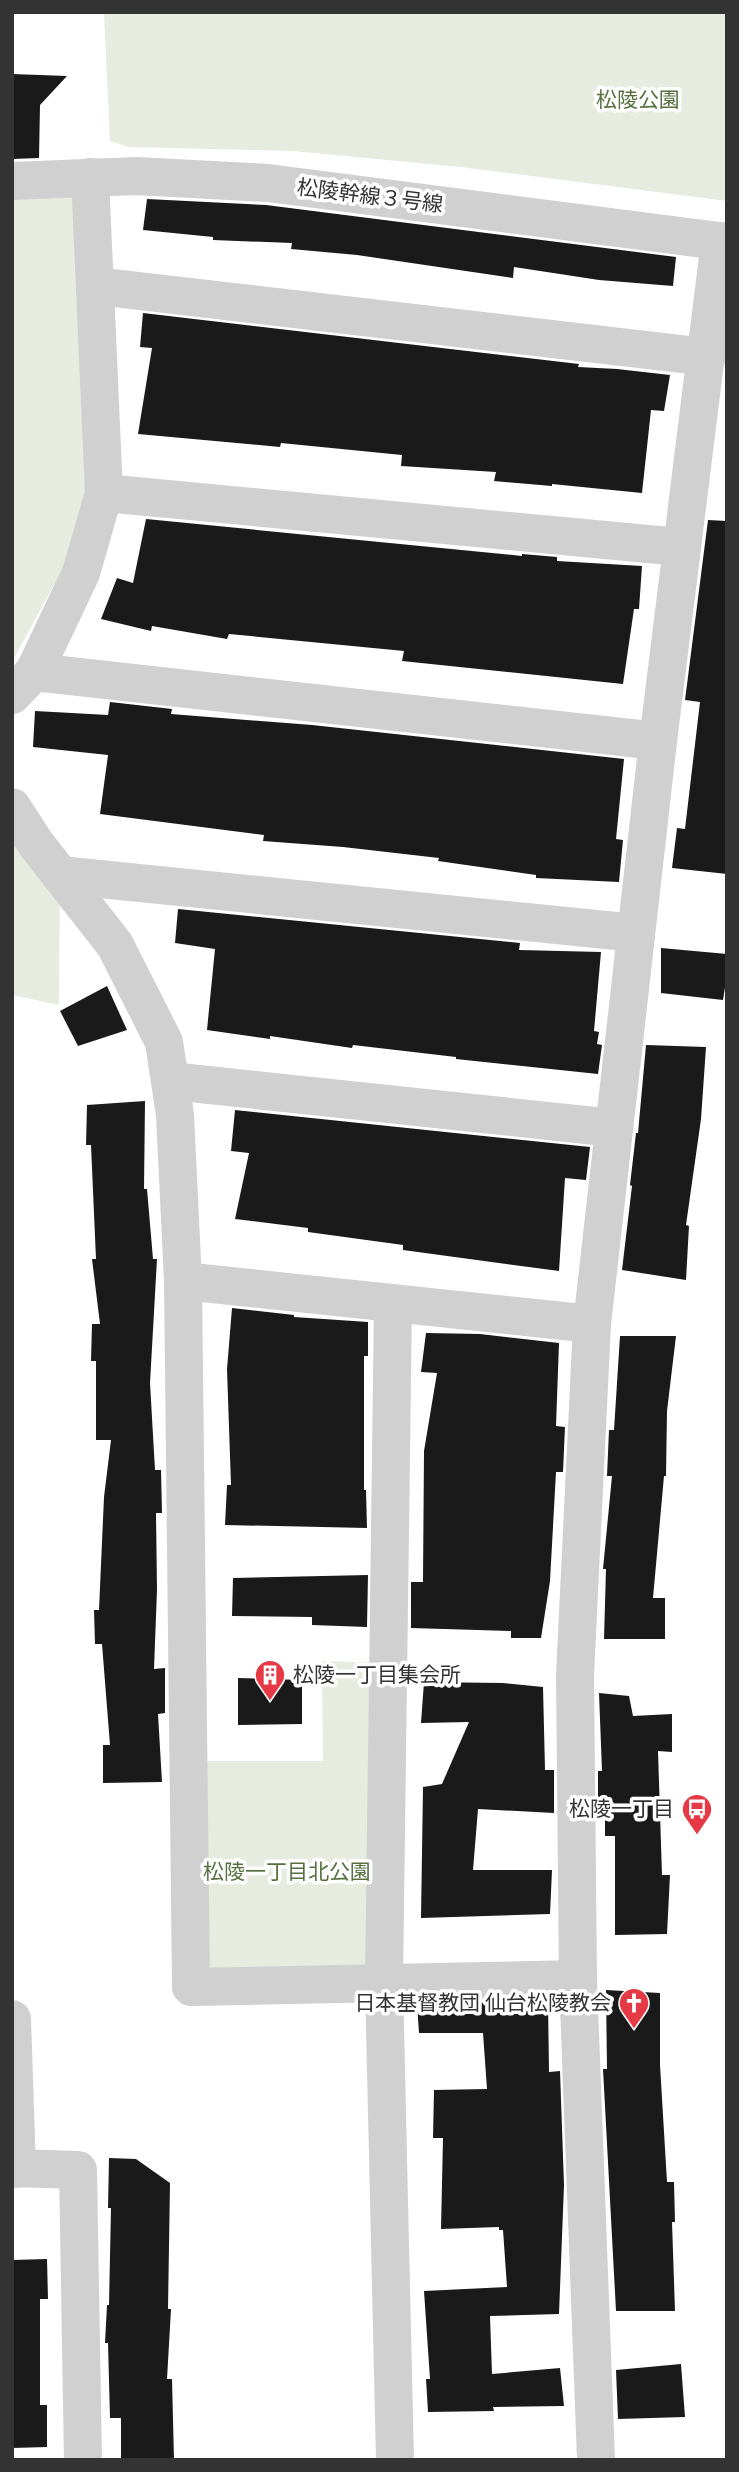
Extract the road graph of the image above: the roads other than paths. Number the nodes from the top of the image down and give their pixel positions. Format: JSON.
{"nodes":[{"id":1,"x":90,"y":177,"type":"junction"},
{"id":2,"x":12,"y":181,"type":"edge"},
{"id":3,"x":724,"y":241,"type":"edge"},
{"id":4,"x":96,"y":286,"type":"junction"},
{"id":5,"x":707,"y":357,"type":"junction"},
{"id":6,"x":104,"y":493,"type":"junction"},
{"id":7,"x":680,"y":547,"type":"junction"},
{"id":8,"x":23,"y":683,"type":"edge"},
{"id":9,"x":658,"y":741,"type":"junction"},
{"id":10,"x":12,"y":807,"type":"edge"},
{"id":11,"x":60,"y":875,"type":"junction"},
{"id":12,"x":636,"y":933,"type":"junction"},
{"id":13,"x":170,"y":1081,"type":"junction"},
{"id":14,"x":614,"y":1128,"type":"junction"},
{"id":15,"x":183,"y":1281,"type":"junction"},
{"id":16,"x":393,"y":1303,"type":"junction"},
{"id":17,"x":592,"y":1324,"type":"junction"},
{"id":18,"x":578,"y":1979,"type":"junction"},
{"id":19,"x":384,"y":1983,"type":"junction"},
{"id":20,"x":12,"y":2019,"type":"edge"},
{"id":21,"x":15,"y":2169,"type":"edge"},
{"id":22,"x":83,"y":2460,"type":"edge"},
{"id":23,"x":395,"y":2460,"type":"edge"},
{"id":24,"x":596,"y":2460,"type":"edge"}],
"edges":[{"from":1,"to":2,"type":"street","name":"松陵幹線３号線"},
{"from":1,"to":3,"type":"street","name":"松陵幹線３号線"},
{"from":1,"to":4,"type":"street"},
{"from":3,"to":5,"type":"street"},
{"from":4,"to":5,"type":"street"},
{"from":4,"to":6,"type":"street"},
{"from":5,"to":7,"type":"street"},
{"from":6,"to":7,"type":"street"},
{"from":6,"to":8,"type":"street"},
{"from":7,"to":9,"type":"street"},
{"from":8,"to":9,"type":"street"},
{"from":9,"to":12,"type":"street"},
{"from":10,"to":11,"type":"street"},
{"from":11,"to":12,"type":"street"},
{"from":11,"to":13,"type":"street"},
{"from":12,"to":14,"type":"street"},
{"from":13,"to":14,"type":"street"},
{"from":13,"to":15,"type":"street"},
{"from":14,"to":17,"type":"street"},
{"from":15,"to":16,"type":"street"},
{"from":15,"to":19,"type":"street"},
{"from":16,"to":17,"type":"street"},
{"from":16,"to":19,"type":"street"},
{"from":17,"to":18,"type":"street"},
{"from":18,"to":19,"type":"street"},
{"from":18,"to":24,"type":"street"},
{"from":19,"to":23,"type":"street"},
{"from":20,"to":21,"type":"street"},
{"from":21,"to":22,"type":"street"}]}
